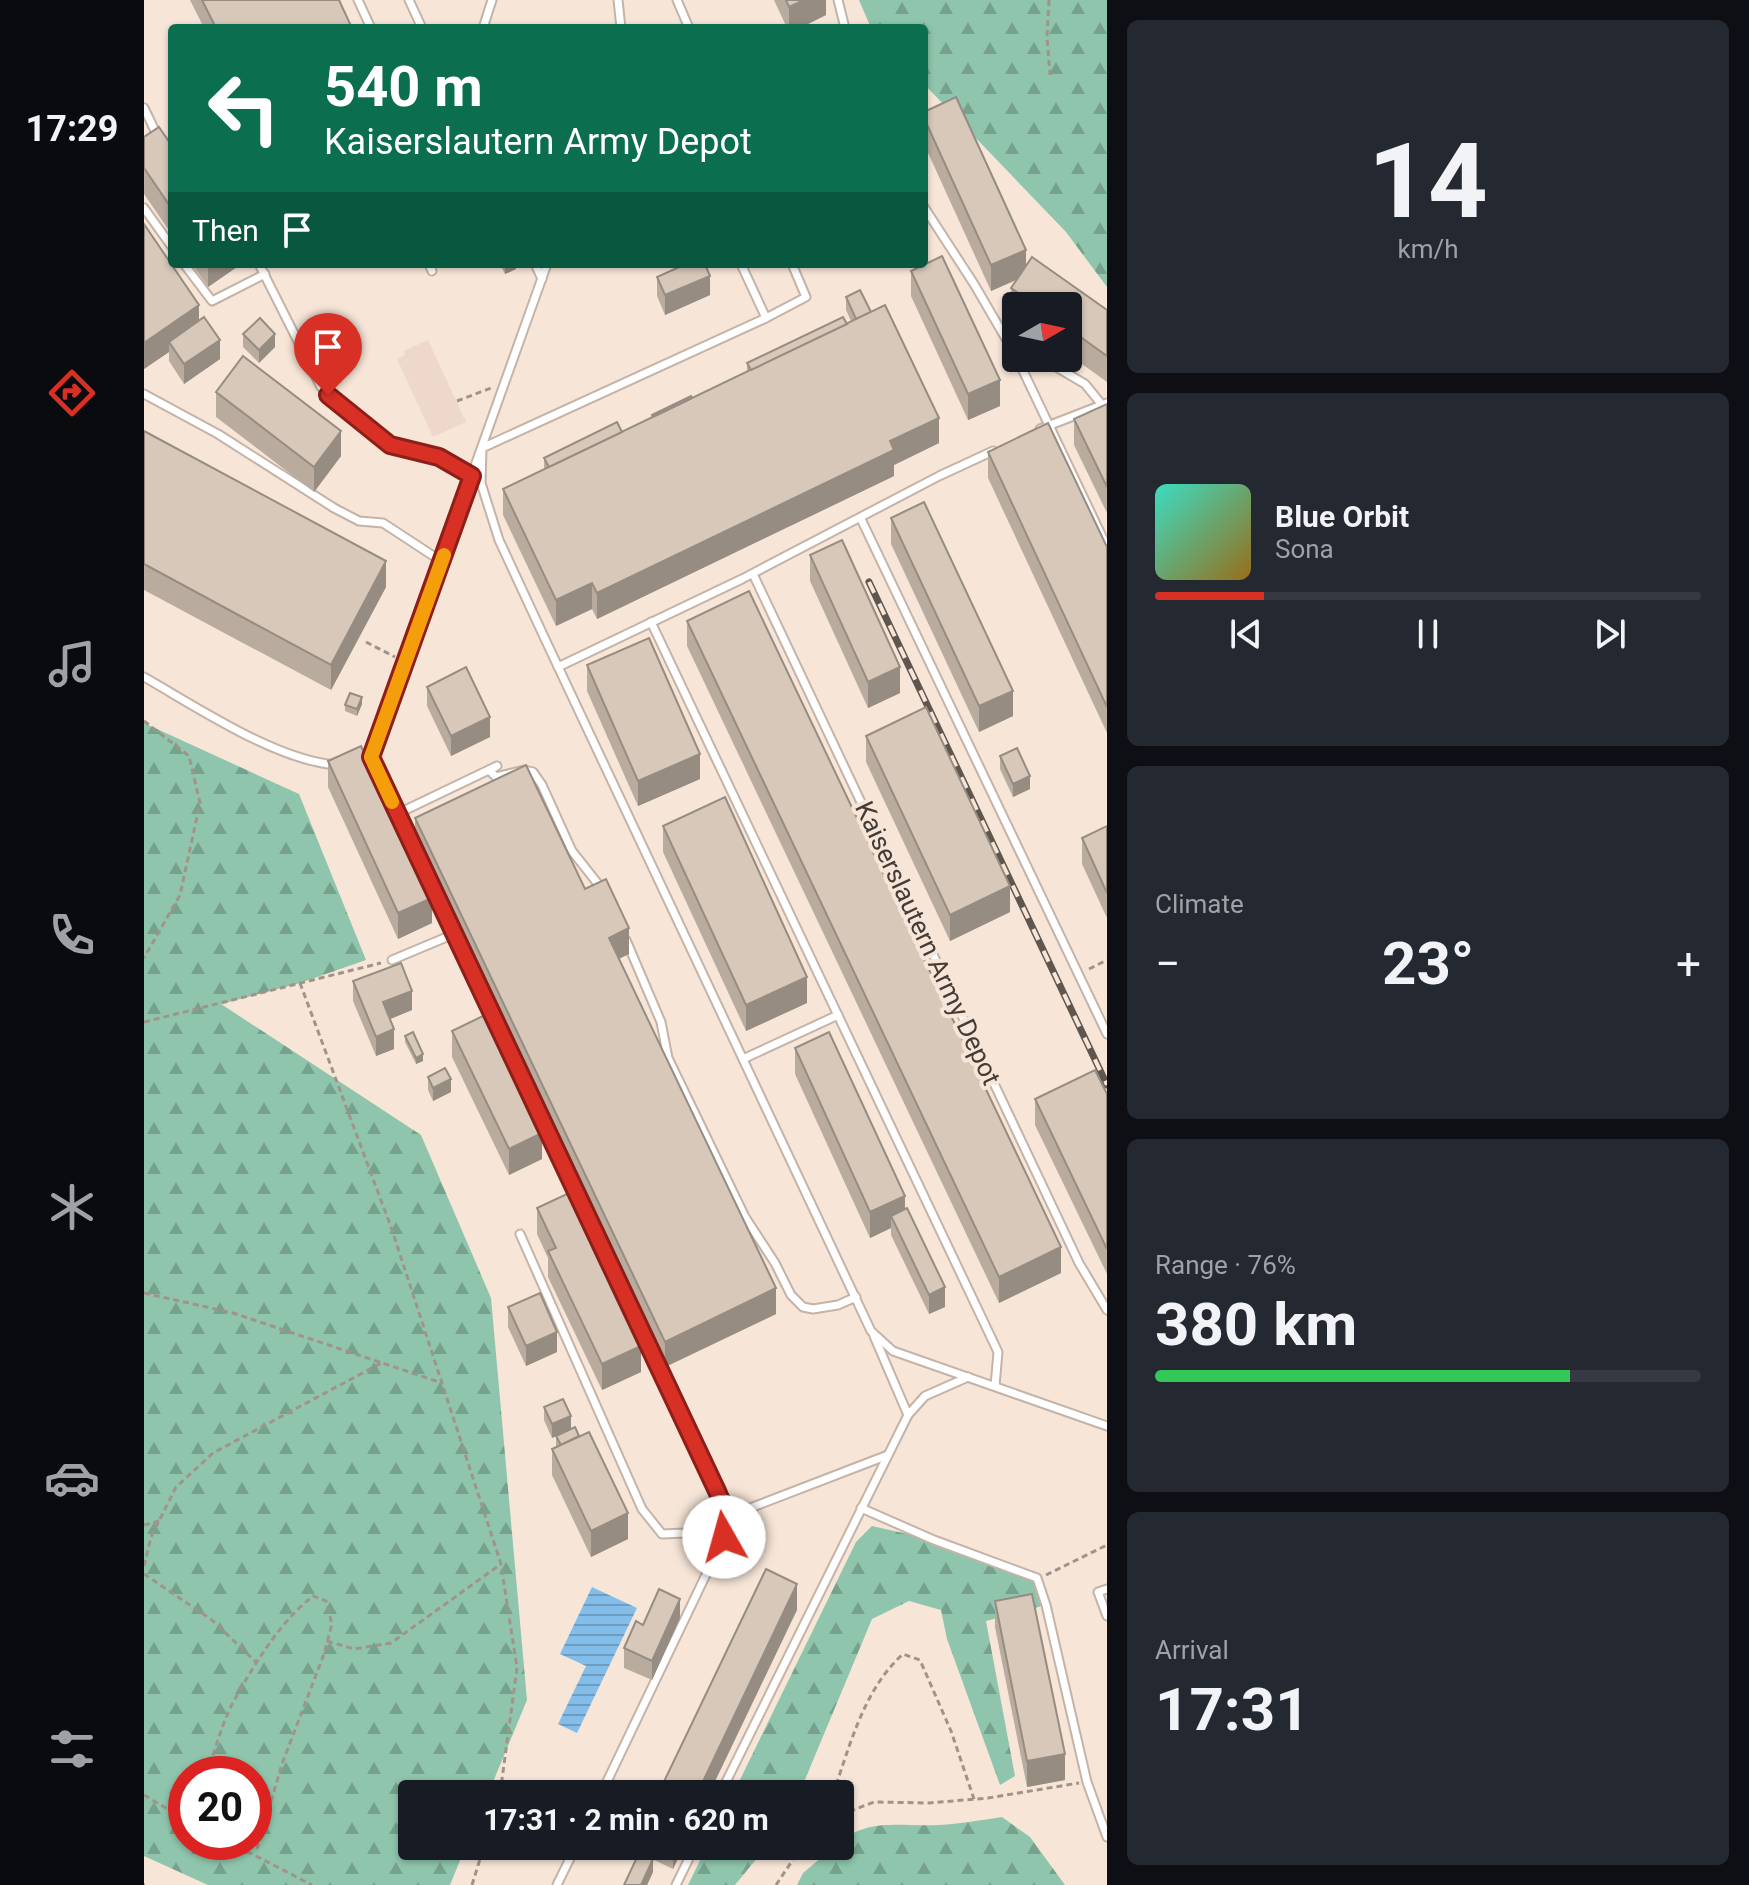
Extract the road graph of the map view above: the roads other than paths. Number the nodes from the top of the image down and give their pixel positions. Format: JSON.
{"nodes":[{"id":1,"x":358,"y":0,"type":"edge"},
{"id":2,"x":409,"y":0,"type":"edge"},
{"id":3,"x":492,"y":0,"type":"edge"},
{"id":4,"x":618,"y":0,"type":"edge"},
{"id":5,"x":677,"y":0,"type":"edge"},
{"id":6,"x":838,"y":0,"type":"edge"},
{"id":7,"x":369,"y":24,"type":"edge"},
{"id":8,"x":420,"y":24,"type":"edge"},
{"id":9,"x":484,"y":24,"type":"edge"},
{"id":10,"x":621,"y":24,"type":"edge"},
{"id":11,"x":687,"y":24,"type":"edge"},
{"id":12,"x":844,"y":24,"type":"edge"},
{"id":13,"x":144,"y":108,"type":"edge"},
{"id":14,"x":157,"y":135,"type":"junction"},
{"id":15,"x":144,"y":136,"type":"edge"},
{"id":16,"x":144,"y":144,"type":"edge"},
{"id":17,"x":168,"y":146,"type":"edge"},
{"id":18,"x":144,"y":208,"type":"edge"},
{"id":19,"x":928,"y":213,"type":"edge"},
{"id":20,"x":168,"y":241,"type":"edge"},
{"id":21,"x":187,"y":268,"type":"edge"},
{"id":22,"x":261,"y":268,"type":"edge"},
{"id":23,"x":537,"y":268,"type":"edge"},
{"id":24,"x":546,"y":268,"type":"edge"},
{"id":25,"x":743,"y":268,"type":"edge"},
{"id":26,"x":794,"y":268,"type":"edge"},
{"id":27,"x":265,"y":274,"type":"junction"},
{"id":28,"x":542,"y":279,"type":"junction"},
{"id":29,"x":766,"y":318,"type":"junction"},
{"id":30,"x":1002,"y":330,"type":"edge"},
{"id":31,"x":1023,"y":372,"type":"edge"},
{"id":32,"x":1065,"y":372,"type":"edge"},
{"id":33,"x":144,"y":394,"type":"edge"},
{"id":34,"x":1105,"y":403,"type":"edge"},
{"id":35,"x":1107,"y":411,"type":"edge"},
{"id":36,"x":1049,"y":424,"type":"junction"},
{"id":37,"x":1026,"y":435,"type":"edge"},
{"id":38,"x":1003,"y":447,"type":"edge"},
{"id":39,"x":482,"y":448,"type":"junction"},
{"id":40,"x":472,"y":476,"type":"junction"},
{"id":41,"x":861,"y":519,"type":"junction"},
{"id":42,"x":1107,"y":547,"type":"edge"},
{"id":43,"x":441,"y":561,"type":"junction"},
{"id":44,"x":753,"y":574,"type":"junction"},
{"id":45,"x":651,"y":622,"type":"junction"},
{"id":46,"x":558,"y":667,"type":"junction"},
{"id":47,"x":144,"y":677,"type":"edge"},
{"id":48,"x":345,"y":765,"type":"edge"},
{"id":49,"x":497,"y":766,"type":"dead end"},
{"id":50,"x":489,"y":770,"type":"junction"},
{"id":51,"x":397,"y":814,"type":"junction"},
{"id":52,"x":609,"y":903,"type":"edge"},
{"id":53,"x":621,"y":928,"type":"edge"},
{"id":54,"x":454,"y":934,"type":"junction"},
{"id":55,"x":392,"y":960,"type":"road end"},
{"id":56,"x":838,"y":1015,"type":"junction"},
{"id":57,"x":1107,"y":1034,"type":"edge"},
{"id":58,"x":743,"y":1059,"type":"junction"},
{"id":59,"x":520,"y":1234,"type":"dead end"},
{"id":60,"x":856,"y":1297,"type":"junction"},
{"id":61,"x":1107,"y":1310,"type":"edge"},
{"id":62,"x":871,"y":1331,"type":"junction"},
{"id":63,"x":968,"y":1377,"type":"junction"},
{"id":64,"x":995,"y":1386,"type":"junction"},
{"id":65,"x":908,"y":1415,"type":"junction"},
{"id":66,"x":1107,"y":1426,"type":"edge"},
{"id":67,"x":888,"y":1455,"type":"junction"},
{"id":68,"x":861,"y":1508,"type":"junction"},
{"id":69,"x":727,"y":1515,"type":"junction"},
{"id":70,"x":1107,"y":1589,"type":"edge"},
{"id":71,"x":1107,"y":1616,"type":"edge"},
{"id":72,"x":608,"y":1780,"type":"edge"},
{"id":73,"x":727,"y":1780,"type":"edge"},
{"id":74,"x":1107,"y":1837,"type":"edge"},
{"id":75,"x":569,"y":1860,"type":"edge"},
{"id":76,"x":688,"y":1860,"type":"edge"},
{"id":77,"x":557,"y":1885,"type":"edge"},
{"id":78,"x":676,"y":1885,"type":"edge"}],
"edges":[{"from":1,"to":7,"type":"lane"},
{"from":2,"to":8,"type":"lane"},
{"from":3,"to":9,"type":"lane"},
{"from":4,"to":10,"type":"lane"},
{"from":5,"to":11,"type":"lane"},
{"from":6,"to":12,"type":"lane"},
{"from":13,"to":14,"type":"lane"},
{"from":14,"to":15,"type":"lane"},
{"from":14,"to":16,"type":"lane"},
{"from":14,"to":17,"type":"lane"},
{"from":18,"to":20,"type":"lane"},
{"from":19,"to":30,"type":"lane"},
{"from":21,"to":27,"type":"lane"},
{"from":22,"to":27,"type":"lane"},
{"from":23,"to":28,"type":"lane"},
{"from":24,"to":28,"type":"lane"},
{"from":25,"to":29,"type":"lane"},
{"from":26,"to":29,"type":"lane"},
{"from":27,"to":40,"type":"lane"},
{"from":28,"to":39,"type":"lane"},
{"from":29,"to":39,"type":"lane"},
{"from":31,"to":36,"type":"lane"},
{"from":32,"to":34,"type":"lane"},
{"from":33,"to":43,"type":"lane"},
{"from":34,"to":35,"type":"lane"},
{"from":34,"to":36,"type":"lane"},
{"from":36,"to":37,"type":"lane"},
{"from":36,"to":42,"type":"lane"},
{"from":38,"to":41,"type":"lane"},
{"from":39,"to":40,"type":"lane"},
{"from":39,"to":46,"type":"lane"},
{"from":40,"to":43,"type":"lane"},
{"from":41,"to":44,"type":"lane"},
{"from":41,"to":57,"type":"lane"},
{"from":43,"to":51,"type":"lane"},
{"from":44,"to":45,"type":"lane"},
{"from":44,"to":61,"type":"lane","name":"Kaiserslautern Army Depot"},
{"from":45,"to":46,"type":"lane"},
{"from":45,"to":56,"type":"lane"},
{"from":46,"to":58,"type":"lane"},
{"from":47,"to":48,"type":"lane"},
{"from":49,"to":50,"type":"lane"},
{"from":50,"to":51,"type":"lane"},
{"from":50,"to":52,"type":"lane"},
{"from":51,"to":54,"type":"lane"},
{"from":53,"to":60,"type":"lane"},
{"from":54,"to":55,"type":"lane"},
{"from":54,"to":69,"type":"lane"},
{"from":56,"to":58,"type":"lane"},
{"from":56,"to":64,"type":"lane"},
{"from":58,"to":60,"type":"lane"},
{"from":59,"to":69,"type":"lane"},
{"from":60,"to":62,"type":"lane"},
{"from":62,"to":63,"type":"lane"},
{"from":62,"to":65,"type":"lane"},
{"from":63,"to":64,"type":"lane"},
{"from":63,"to":65,"type":"lane"},
{"from":64,"to":66,"type":"lane"},
{"from":65,"to":67,"type":"lane"},
{"from":67,"to":68,"type":"lane"},
{"from":67,"to":69,"type":"lane"},
{"from":68,"to":73,"type":"lane"},
{"from":68,"to":74,"type":"lane"},
{"from":69,"to":72,"type":"lane"},
{"from":70,"to":71,"type":"lane"},
{"from":75,"to":77,"type":"lane"},
{"from":76,"to":78,"type":"lane"}]}
